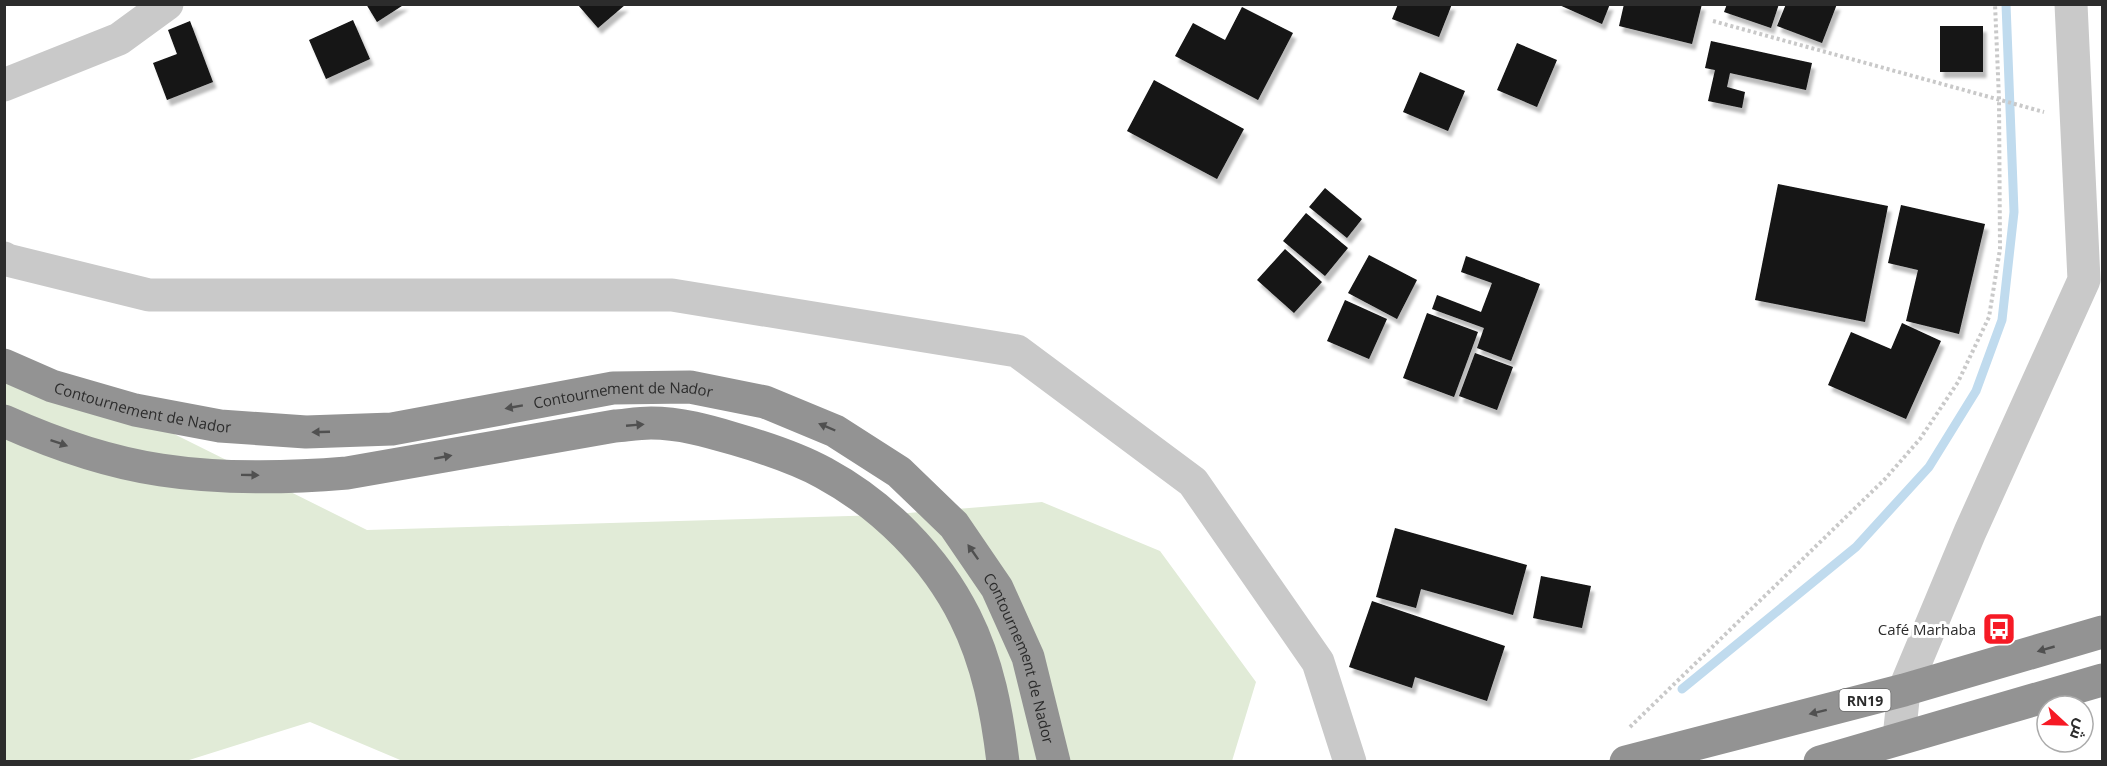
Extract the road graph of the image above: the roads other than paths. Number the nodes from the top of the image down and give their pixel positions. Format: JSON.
{"nodes":[{"id":1,"x":167,"y":4,"type":"edge"},
{"id":2,"x":2071,"y":4,"type":"edge"},
{"id":3,"x":4,"y":85,"type":"edge"},
{"id":4,"x":4,"y":258,"type":"edge"},
{"id":5,"x":4,"y":365,"type":"edge"},
{"id":6,"x":4,"y":421,"type":"edge"},
{"id":7,"x":2103,"y":632,"type":"edge"},
{"id":8,"x":2103,"y":680,"type":"edge"},
{"id":9,"x":1904,"y":690,"type":"junction"},
{"id":10,"x":2035,"y":712,"type":"edge"},
{"id":11,"x":1939,"y":726,"type":"junction"},
{"id":12,"x":1899,"y":738,"type":"junction"},
{"id":13,"x":1003,"y":762,"type":"edge"},
{"id":14,"x":1054,"y":762,"type":"edge"},
{"id":15,"x":1350,"y":762,"type":"edge"},
{"id":16,"x":1626,"y":762,"type":"edge"},
{"id":17,"x":1820,"y":762,"type":"edge"}],
"edges":[{"from":1,"to":3,"type":"street"},
{"from":2,"to":9,"type":"street"},
{"from":4,"to":15,"type":"street"},
{"from":14,"to":5,"type":"highway","name":"Contournement de Nador","one_way":true},
{"from":6,"to":13,"type":"highway","name":"Contournement de Nador","one_way":true},
{"from":7,"to":9,"type":"highway","number":"RN19","one_way":true},
{"from":8,"to":11,"type":"highway"},
{"from":9,"to":12,"type":"street"},
{"from":9,"to":16,"type":"highway","number":"RN19","one_way":true},
{"from":10,"to":11,"type":"highway"},
{"from":11,"to":12,"type":"highway"},
{"from":12,"to":17,"type":"highway"}]}
